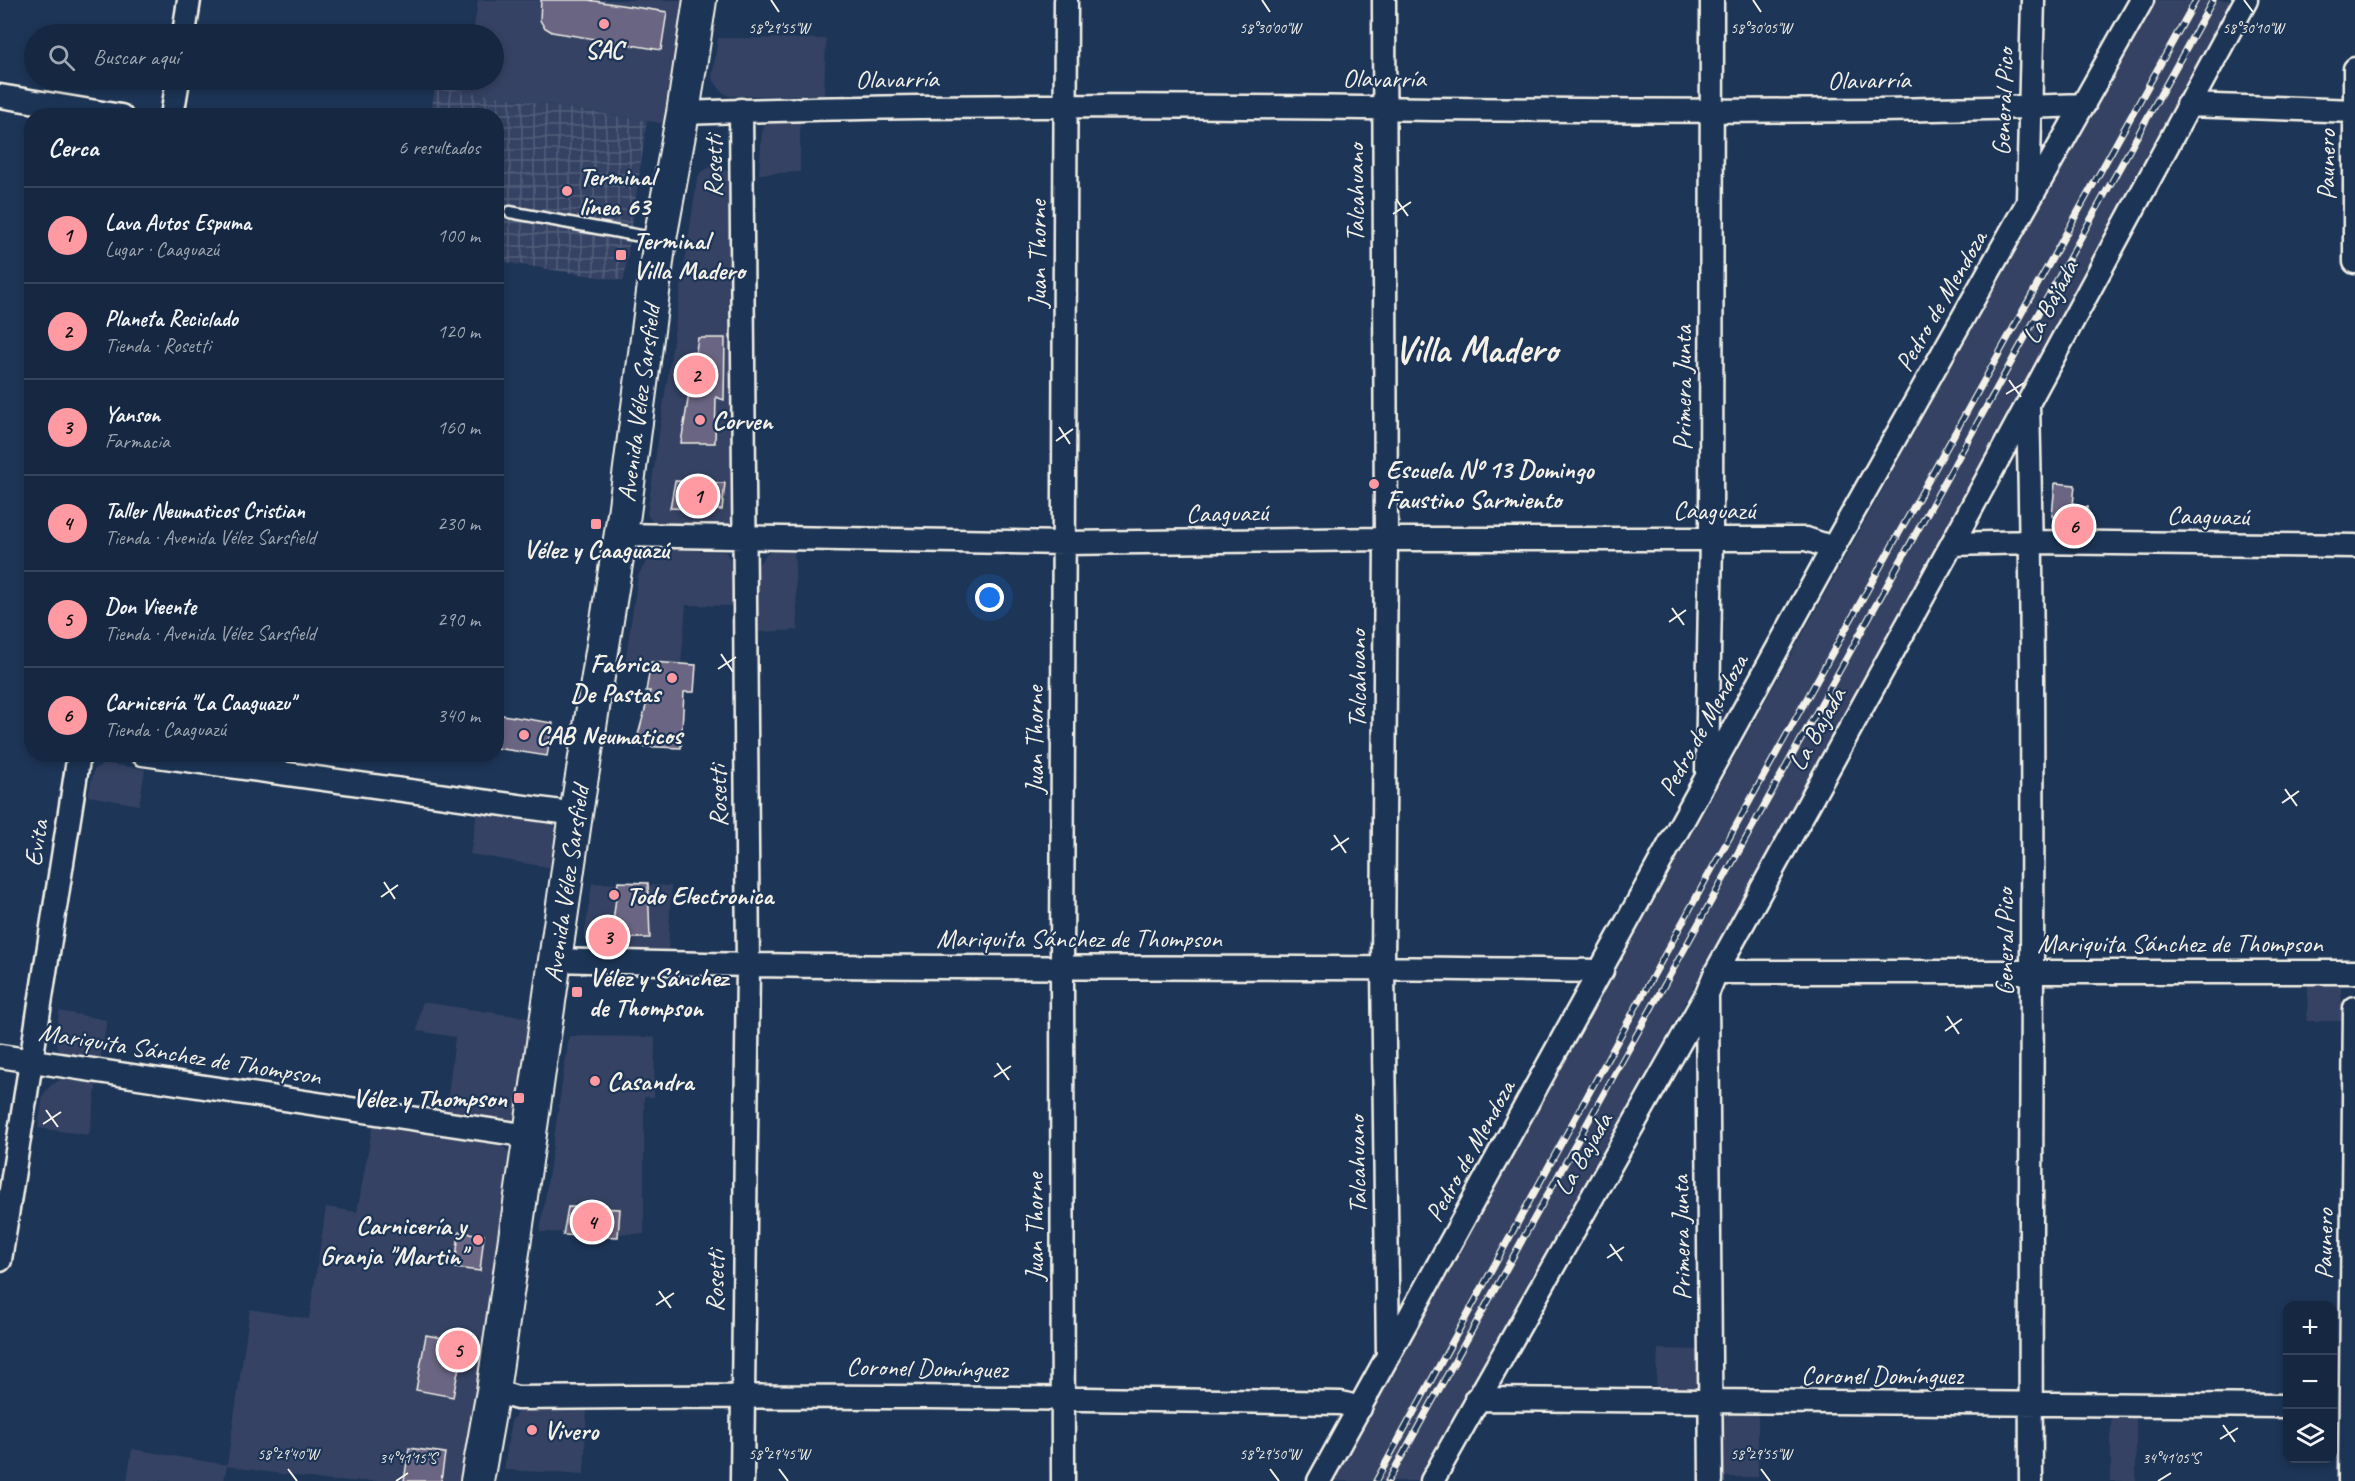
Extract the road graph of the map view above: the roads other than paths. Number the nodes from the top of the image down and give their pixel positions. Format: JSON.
{"nodes":[{"id":1,"x":189,"y":0,"type":"edge"},
{"id":2,"x":700,"y":0,"type":"edge"},
{"id":3,"x":1066,"y":0,"type":"edge"},
{"id":4,"x":1384,"y":0,"type":"edge"},
{"id":5,"x":1712,"y":0,"type":"edge"},
{"id":6,"x":2033,"y":0,"type":"edge"},
{"id":7,"x":2142,"y":0,"type":"edge"},
{"id":8,"x":2246,"y":0,"type":"edge"},
{"id":9,"x":185,"y":24,"type":"edge"},
{"id":10,"x":2355,"y":69,"type":"edge"},
{"id":11,"x":176,"y":90,"type":"edge"},
{"id":12,"x":0,"y":96,"type":"edge"},
{"id":13,"x":1066,"y":105,"type":"junction"},
{"id":14,"x":2084,"y":105,"type":"junction"},
{"id":15,"x":2187,"y":105,"type":"junction"},
{"id":16,"x":1383,"y":107,"type":"junction"},
{"id":17,"x":2032,"y":107,"type":"junction"},
{"id":18,"x":73,"y":108,"type":"edge"},
{"id":19,"x":173,"y":108,"type":"edge"},
{"id":20,"x":1711,"y":110,"type":"junction"},
{"id":21,"x":741,"y":111,"type":"junction"},
{"id":22,"x":2355,"y":111,"type":"edge"},
{"id":23,"x":683,"y":113,"type":"junction"},
{"id":24,"x":2028,"y":205,"type":"junction"},
{"id":25,"x":510,"y":212,"type":"dead end"},
{"id":26,"x":660,"y":239,"type":"junction"},
{"id":27,"x":2355,"y":262,"type":"edge"},
{"id":28,"x":2028,"y":404,"type":"junction"},
{"id":29,"x":621,"y":535,"type":"junction"},
{"id":30,"x":744,"y":537,"type":"junction"},
{"id":31,"x":1711,"y":538,"type":"junction"},
{"id":32,"x":1386,"y":539,"type":"junction"},
{"id":33,"x":2032,"y":542,"type":"junction"},
{"id":34,"x":1064,"y":543,"type":"junction"},
{"id":35,"x":1952,"y":544,"type":"junction"},
{"id":36,"x":2355,"y":546,"type":"edge"},
{"id":37,"x":1833,"y":548,"type":"junction"},
{"id":38,"x":78,"y":762,"type":"edge"},
{"id":39,"x":201,"y":762,"type":"edge"},
{"id":40,"x":1707,"y":776,"type":"junction"},
{"id":41,"x":576,"y":814,"type":"junction"},
{"id":42,"x":556,"y":960,"type":"junction"},
{"id":43,"x":748,"y":966,"type":"junction"},
{"id":44,"x":1383,"y":966,"type":"junction"},
{"id":45,"x":1062,"y":967,"type":"junction"},
{"id":46,"x":1602,"y":971,"type":"junction"},
{"id":47,"x":1716,"y":972,"type":"junction"},
{"id":48,"x":2033,"y":972,"type":"junction"},
{"id":49,"x":2355,"y":972,"type":"edge"},
{"id":50,"x":1707,"y":994,"type":"junction"},
{"id":51,"x":2355,"y":1008,"type":"edge"},
{"id":52,"x":0,"y":1056,"type":"edge"},
{"id":53,"x":30,"y":1060,"type":"junction"},
{"id":54,"x":530,"y":1136,"type":"junction"},
{"id":55,"x":0,"y":1260,"type":"edge"},
{"id":56,"x":1388,"y":1358,"type":"junction"},
{"id":57,"x":493,"y":1391,"type":"junction"},
{"id":58,"x":742,"y":1395,"type":"junction"},
{"id":59,"x":1063,"y":1398,"type":"junction"},
{"id":60,"x":1476,"y":1399,"type":"junction"},
{"id":61,"x":1712,"y":1403,"type":"junction"},
{"id":62,"x":2031,"y":1405,"type":"junction"},
{"id":63,"x":2283,"y":1406,"type":"edge"},
{"id":64,"x":2346,"y":1406,"type":"edge"},
{"id":65,"x":1360,"y":1408,"type":"junction"},
{"id":66,"x":477,"y":1481,"type":"edge"},
{"id":67,"x":741,"y":1481,"type":"edge"},
{"id":68,"x":1063,"y":1481,"type":"edge"},
{"id":69,"x":1319,"y":1481,"type":"edge"},
{"id":70,"x":1432,"y":1481,"type":"edge"},
{"id":71,"x":1711,"y":1481,"type":"edge"},
{"id":72,"x":2031,"y":1481,"type":"edge"},
{"id":73,"x":2350,"y":1481,"type":"edge"}],
"edges":[{"from":1,"to":9,"type":"street"},
{"from":2,"to":23,"type":"main road","name":"Avenida Vélez Sarsfield"},
{"from":3,"to":13,"type":"street","name":"Juan Thorne"},
{"from":4,"to":16,"type":"street","name":"Talcahuano"},
{"from":5,"to":20,"type":"street","name":"Primera Junta"},
{"from":6,"to":17,"type":"street","name":"General Pico"},
{"from":7,"to":14,"type":"street","name":"Pedro de Mendoza"},
{"from":8,"to":15,"type":"street","name":"La Bajada"},
{"from":10,"to":22,"type":"street","name":"Paunero"},
{"from":11,"to":19,"type":"street"},
{"from":12,"to":18,"type":"street"},
{"from":13,"to":16,"type":"street","name":"Olavarría"},
{"from":13,"to":21,"type":"street","name":"Olavarría"},
{"from":13,"to":34,"type":"street","name":"Juan Thorne"},
{"from":14,"to":17,"type":"street","name":"Olavarría"},
{"from":14,"to":24,"type":"street","name":"Pedro de Mendoza"},
{"from":15,"to":22,"type":"street"},
{"from":15,"to":28,"type":"street","name":"La Bajada"},
{"from":16,"to":20,"type":"street","name":"Olavarría"},
{"from":16,"to":32,"type":"street","name":"Talcahuano"},
{"from":17,"to":20,"type":"street","name":"Olavarría"},
{"from":17,"to":24,"type":"street","name":"General Pico"},
{"from":20,"to":31,"type":"street","name":"Primera Junta"},
{"from":21,"to":23,"type":"street","name":"Olavarría"},
{"from":21,"to":30,"type":"street","name":"Rosetti"},
{"from":22,"to":27,"type":"street","name":"Paunero"},
{"from":23,"to":26,"type":"main road","name":"Avenida Vélez Sarsfield"},
{"from":24,"to":37,"type":"street","name":"Pedro de Mendoza"},
{"from":25,"to":26,"type":"lane"},
{"from":26,"to":29,"type":"main road","name":"Avenida Vélez Sarsfield"},
{"from":28,"to":33,"type":"street","name":"General Pico"},
{"from":28,"to":35,"type":"street","name":"La Bajada"},
{"from":29,"to":30,"type":"street","name":"Caaguazú"},
{"from":29,"to":41,"type":"main road","name":"Avenida Vélez Sarsfield"},
{"from":30,"to":34,"type":"street","name":"Caaguazú"},
{"from":30,"to":43,"type":"street","name":"Rosetti"},
{"from":31,"to":32,"type":"street","name":"Caaguazú"},
{"from":31,"to":37,"type":"street","name":"Caaguazú"},
{"from":31,"to":40,"type":"street","name":"Primera Junta"},
{"from":32,"to":34,"type":"street","name":"Caaguazú"},
{"from":32,"to":44,"type":"street","name":"Talcahuano"},
{"from":33,"to":35,"type":"street","name":"Caaguazú"},
{"from":33,"to":36,"type":"street","name":"Caaguazú"},
{"from":33,"to":48,"type":"street","name":"General Pico"},
{"from":34,"to":45,"type":"street","name":"Juan Thorne"},
{"from":35,"to":47,"type":"street","name":"La Bajada"},
{"from":37,"to":40,"type":"street","name":"Pedro de Mendoza"},
{"from":38,"to":53,"type":"street","name":"Evita"},
{"from":39,"to":41,"type":"street"},
{"from":40,"to":46,"type":"street","name":"Pedro de Mendoza"},
{"from":41,"to":42,"type":"main road","name":"Avenida Vélez Sarsfield"},
{"from":42,"to":43,"type":"street","name":"Mariquita Sánchez de Thompson"},
{"from":42,"to":54,"type":"main road","name":"Avenida Vélez Sarsfield"},
{"from":43,"to":45,"type":"street","name":"Mariquita Sánchez de Thompson"},
{"from":43,"to":58,"type":"street","name":"Rosetti"},
{"from":44,"to":45,"type":"street","name":"Mariquita Sánchez de Thompson"},
{"from":44,"to":46,"type":"street","name":"Mariquita Sánchez de Thompson"},
{"from":44,"to":56,"type":"street","name":"Talcahuano"},
{"from":45,"to":59,"type":"street","name":"Juan Thorne"},
{"from":46,"to":56,"type":"street","name":"Pedro de Mendoza"},
{"from":47,"to":48,"type":"street","name":"Mariquita Sánchez de Thompson"},
{"from":47,"to":50,"type":"street","name":"La Bajada"},
{"from":48,"to":49,"type":"street","name":"Mariquita Sánchez de Thompson"},
{"from":48,"to":62,"type":"street","name":"General Pico"},
{"from":50,"to":60,"type":"street","name":"La Bajada"},
{"from":50,"to":61,"type":"street","name":"Primera Junta"},
{"from":51,"to":64,"type":"street","name":"Paunero"},
{"from":52,"to":53,"type":"street","name":"Mariquita Sánchez de Thompson"},
{"from":53,"to":54,"type":"street","name":"Mariquita Sánchez de Thompson"},
{"from":53,"to":55,"type":"street","name":"Evita"},
{"from":54,"to":57,"type":"main road","name":"Avenida Vélez Sarsfield"},
{"from":56,"to":65,"type":"street","name":"Pedro de Mendoza"},
{"from":57,"to":58,"type":"street","name":"Coronel Domínguez"},
{"from":57,"to":66,"type":"main road","name":"Avenida Vélez Sarsfield"},
{"from":58,"to":59,"type":"street","name":"Coronel Domínguez"},
{"from":58,"to":67,"type":"street","name":"Rosetti"},
{"from":59,"to":65,"type":"street","name":"Coronel Domínguez"},
{"from":59,"to":68,"type":"street","name":"Juan Thorne"},
{"from":60,"to":61,"type":"street","name":"Coronel Domínguez"},
{"from":60,"to":70,"type":"street","name":"La Bajada"},
{"from":61,"to":62,"type":"street","name":"Coronel Domínguez"},
{"from":61,"to":71,"type":"street","name":"Primera Junta"},
{"from":62,"to":63,"type":"street","name":"Coronel Domínguez"},
{"from":62,"to":72,"type":"street","name":"General Pico"},
{"from":64,"to":73,"type":"street","name":"Paunero"},
{"from":65,"to":69,"type":"street","name":"Pedro de Mendoza"}]}
